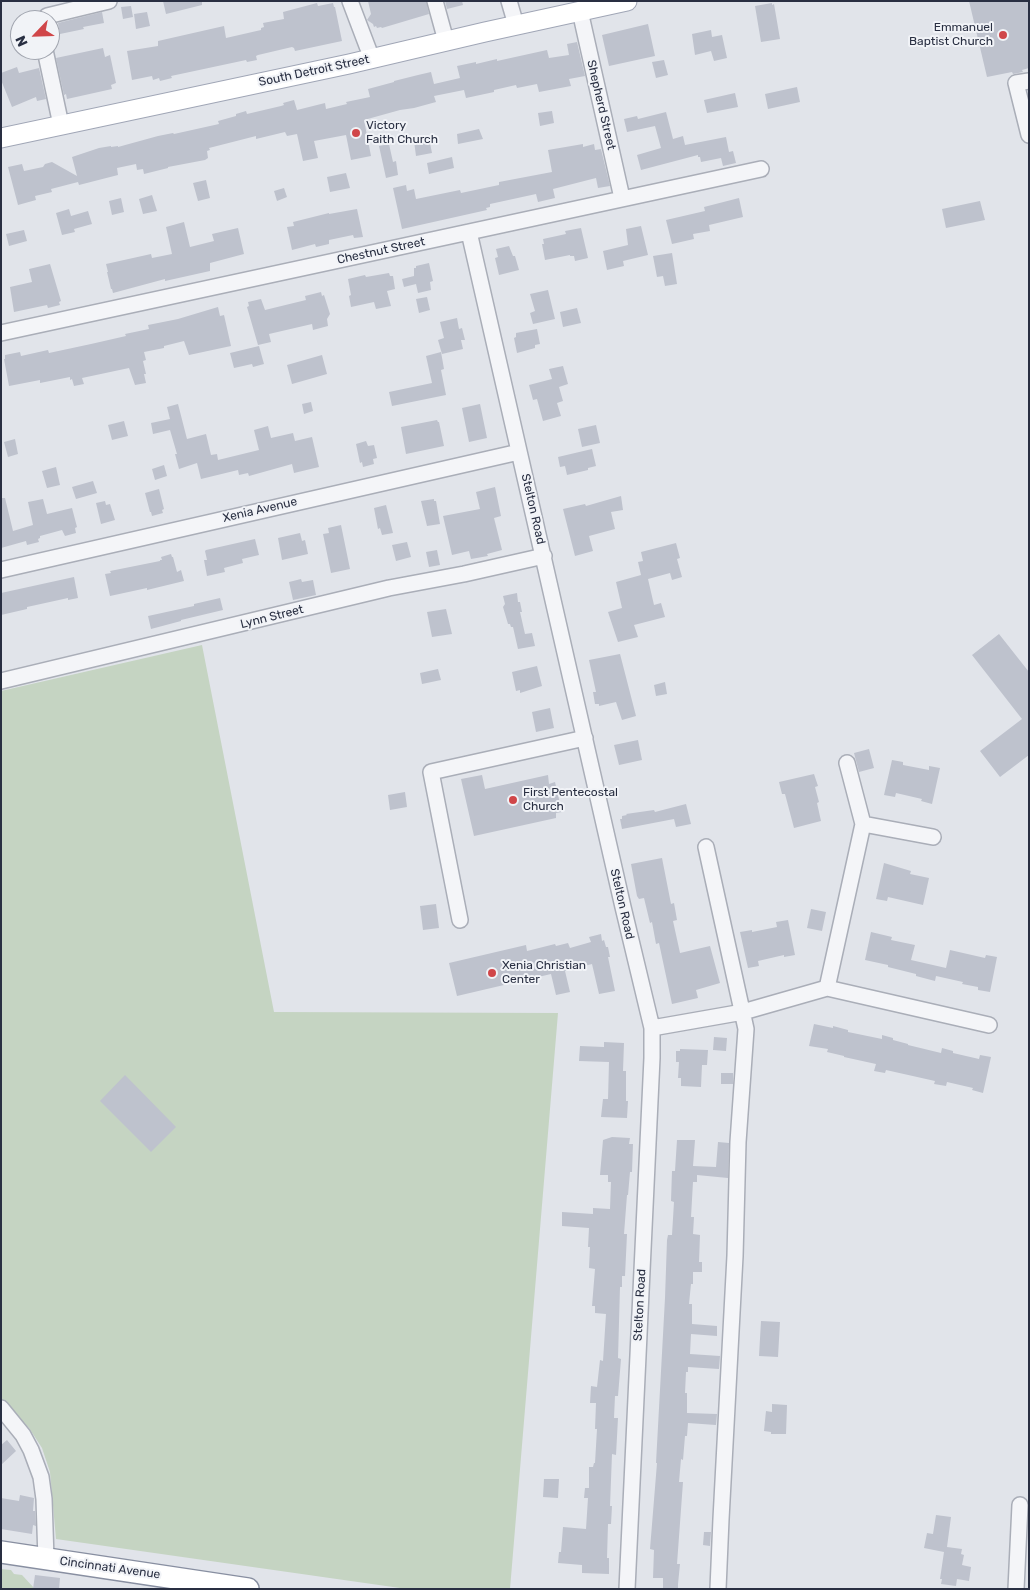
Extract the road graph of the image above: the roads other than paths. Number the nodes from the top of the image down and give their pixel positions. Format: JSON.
{"nodes":[{"id":1,"x":109,"y":1,"type":"edge"},
{"id":2,"x":350,"y":1,"type":"edge"},
{"id":3,"x":435,"y":1,"type":"edge"},
{"id":4,"x":509,"y":1,"type":"edge"},
{"id":5,"x":627,"y":1,"type":"edge"},
{"id":6,"x":580,"y":11,"type":"junction"},
{"id":7,"x":60,"y":13,"type":"edge"},
{"id":8,"x":516,"y":25,"type":"junction"},
{"id":9,"x":446,"y":41,"type":"junction"},
{"id":10,"x":372,"y":59,"type":"junction"},
{"id":11,"x":47,"y":60,"type":"edge"},
{"id":12,"x":1029,"y":81,"type":"edge"},
{"id":13,"x":61,"y":125,"type":"junction"},
{"id":14,"x":1029,"y":135,"type":"edge"},
{"id":15,"x":1,"y":138,"type":"edge"},
{"id":16,"x":761,"y":169,"type":"dead end"},
{"id":17,"x":622,"y":198,"type":"junction"},
{"id":18,"x":469,"y":232,"type":"junction"},
{"id":19,"x":1,"y":333,"type":"edge"},
{"id":20,"x":519,"y":452,"type":"junction"},
{"id":21,"x":544,"y":556,"type":"junction"},
{"id":22,"x":1,"y":570,"type":"edge"},
{"id":23,"x":1,"y":682,"type":"edge"},
{"id":24,"x":585,"y":738,"type":"junction"},
{"id":25,"x":846,"y":763,"type":"dead end"},
{"id":26,"x":862,"y":824,"type":"junction"},
{"id":27,"x":933,"y":837,"type":"dead end"},
{"id":28,"x":706,"y":847,"type":"dead end"},
{"id":29,"x":460,"y":920,"type":"dead end"},
{"id":30,"x":827,"y":988,"type":"junction"},
{"id":31,"x":743,"y":1012,"type":"junction"},
{"id":32,"x":989,"y":1025,"type":"dead end"},
{"id":33,"x":652,"y":1028,"type":"junction"},
{"id":34,"x":1,"y":1408,"type":"edge"},
{"id":35,"x":1020,"y":1505,"type":"dead end"},
{"id":36,"x":1,"y":1552,"type":"edge"},
{"id":37,"x":46,"y":1559,"type":"junction"},
{"id":38,"x":248,"y":1589,"type":"edge"},
{"id":39,"x":627,"y":1589,"type":"edge"},
{"id":40,"x":718,"y":1589,"type":"edge"},
{"id":41,"x":1016,"y":1589,"type":"edge"}],
"edges":[{"from":1,"to":7,"type":"street"},
{"from":2,"to":10,"type":"street"},
{"from":3,"to":9,"type":"street"},
{"from":4,"to":8,"type":"street"},
{"from":5,"to":6,"type":"main road","name":"South Detroit Street"},
{"from":6,"to":8,"type":"main road","name":"South Detroit Street"},
{"from":6,"to":17,"type":"street","name":"Shepherd Street"},
{"from":8,"to":9,"type":"main road","name":"South Detroit Street"},
{"from":9,"to":10,"type":"main road","name":"South Detroit Street"},
{"from":10,"to":13,"type":"main road","name":"South Detroit Street"},
{"from":11,"to":13,"type":"street"},
{"from":12,"to":14,"type":"street"},
{"from":13,"to":15,"type":"main road","name":"South Detroit Street"},
{"from":16,"to":17,"type":"street","name":"Chestnut Street"},
{"from":17,"to":18,"type":"street","name":"Chestnut Street"},
{"from":18,"to":19,"type":"street","name":"Chestnut Street"},
{"from":18,"to":20,"type":"street","name":"Stelton Road"},
{"from":20,"to":21,"type":"street","name":"Stelton Road"},
{"from":20,"to":22,"type":"street","name":"Xenia Avenue"},
{"from":21,"to":23,"type":"street","name":"Lynn Street"},
{"from":21,"to":24,"type":"street","name":"Stelton Road"},
{"from":24,"to":29,"type":"street"},
{"from":24,"to":33,"type":"street","name":"Stelton Road"},
{"from":25,"to":26,"type":"street"},
{"from":26,"to":27,"type":"street"},
{"from":26,"to":30,"type":"street"},
{"from":28,"to":31,"type":"street"},
{"from":30,"to":31,"type":"street"},
{"from":30,"to":32,"type":"street"},
{"from":31,"to":33,"type":"street"},
{"from":31,"to":40,"type":"street"},
{"from":33,"to":39,"type":"street","name":"Stelton Road"},
{"from":34,"to":37,"type":"street"},
{"from":35,"to":41,"type":"street"},
{"from":36,"to":37,"type":"highway","name":"Cincinnati Avenue"},
{"from":37,"to":38,"type":"highway","name":"Cincinnati Avenue"}]}
